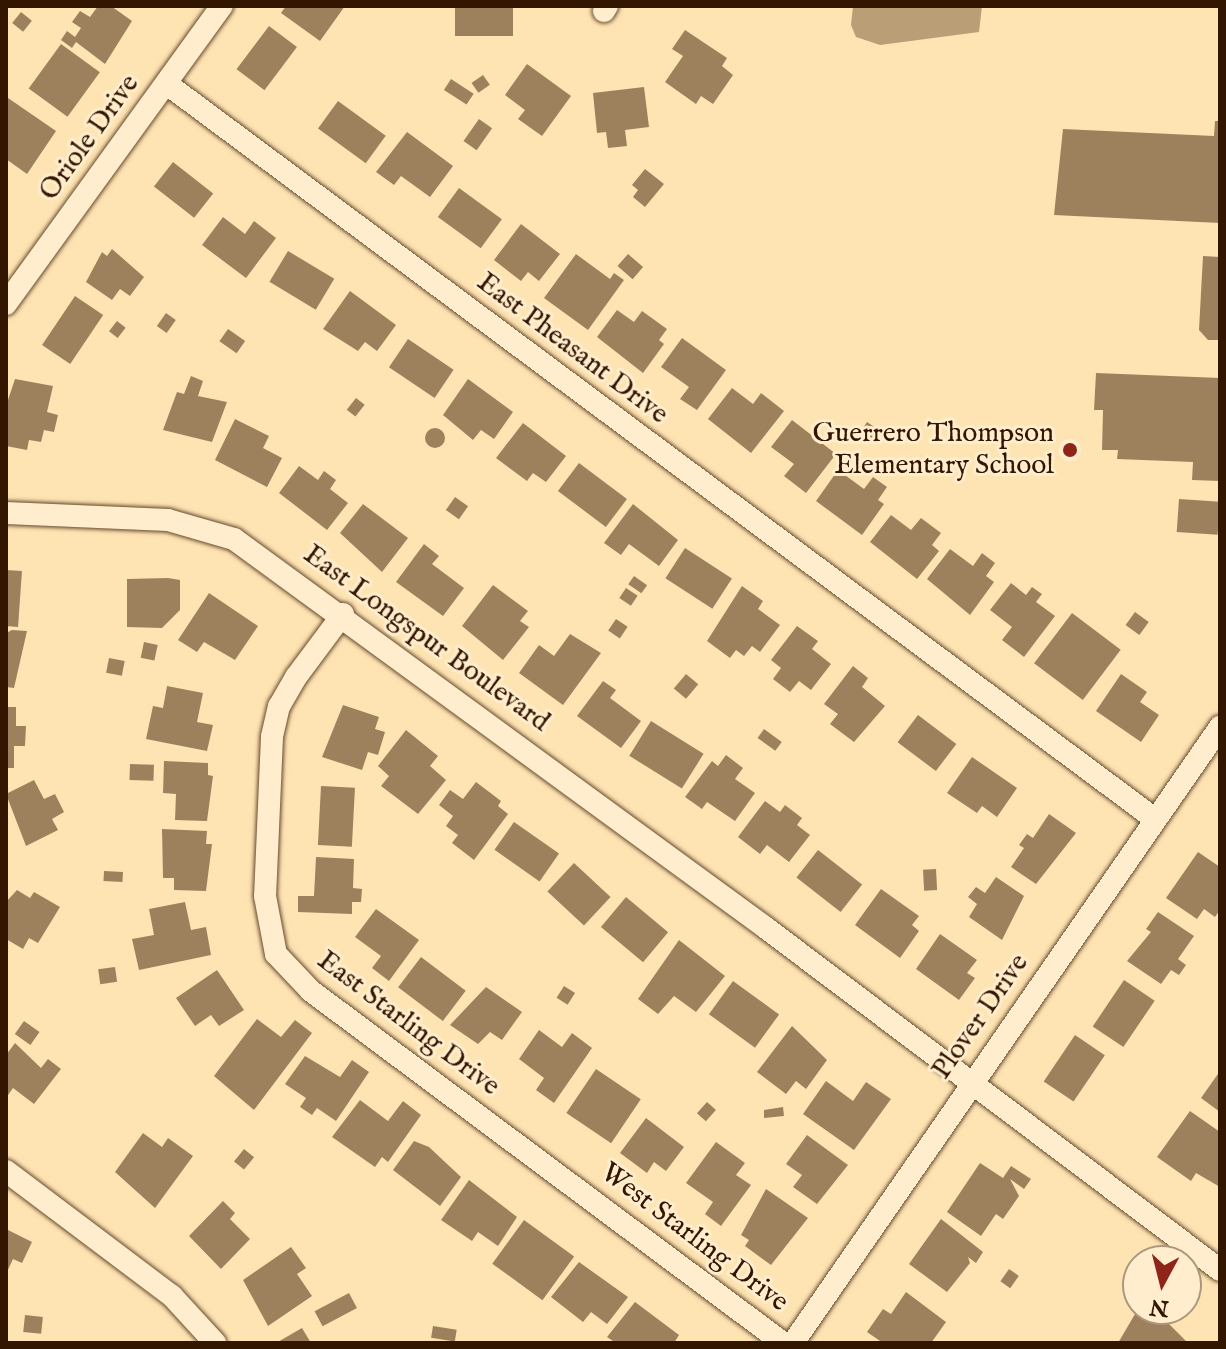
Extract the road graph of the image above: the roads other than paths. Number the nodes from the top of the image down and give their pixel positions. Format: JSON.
{"nodes":[{"id":1,"x":222,"y":6,"type":"edge"},
{"id":2,"x":167,"y":84,"type":"junction"},
{"id":3,"x":6,"y":304,"type":"edge"},
{"id":4,"x":6,"y":513,"type":"edge"},
{"id":5,"x":343,"y":614,"type":"junction"},
{"id":6,"x":1220,"y":727,"type":"edge"},
{"id":7,"x":1155,"y":819,"type":"junction"},
{"id":8,"x":970,"y":1084,"type":"junction"},
{"id":9,"x":6,"y":1171,"type":"edge"},
{"id":10,"x":569,"y":1180,"type":"joint"},
{"id":11,"x":1220,"y":1270,"type":"edge"},
{"id":12,"x":215,"y":1343,"type":"edge"},
{"id":13,"x":783,"y":1343,"type":"edge"},
{"id":14,"x":793,"y":1343,"type":"edge"}],
"edges":[{"from":1,"to":2,"type":"street","name":"Oriole Drive"},
{"from":2,"to":3,"type":"street","name":"Oriole Drive"},
{"from":2,"to":7,"type":"street","name":"East Pheasant Drive"},
{"from":4,"to":5,"type":"street","name":"East Longspur Boulevard"},
{"from":5,"to":8,"type":"street","name":"East Longspur Boulevard"},
{"from":5,"to":10,"type":"street","name":"East Starling Drive"},
{"from":6,"to":7,"type":"street","name":"Plover Drive"},
{"from":7,"to":8,"type":"street","name":"Plover Drive"},
{"from":8,"to":11,"type":"street","name":"East Longspur Boulevard"},
{"from":8,"to":14,"type":"street","name":"Plover Drive"},
{"from":9,"to":12,"type":"street"},
{"from":10,"to":13,"type":"street","name":"West Starling Drive"}]}
